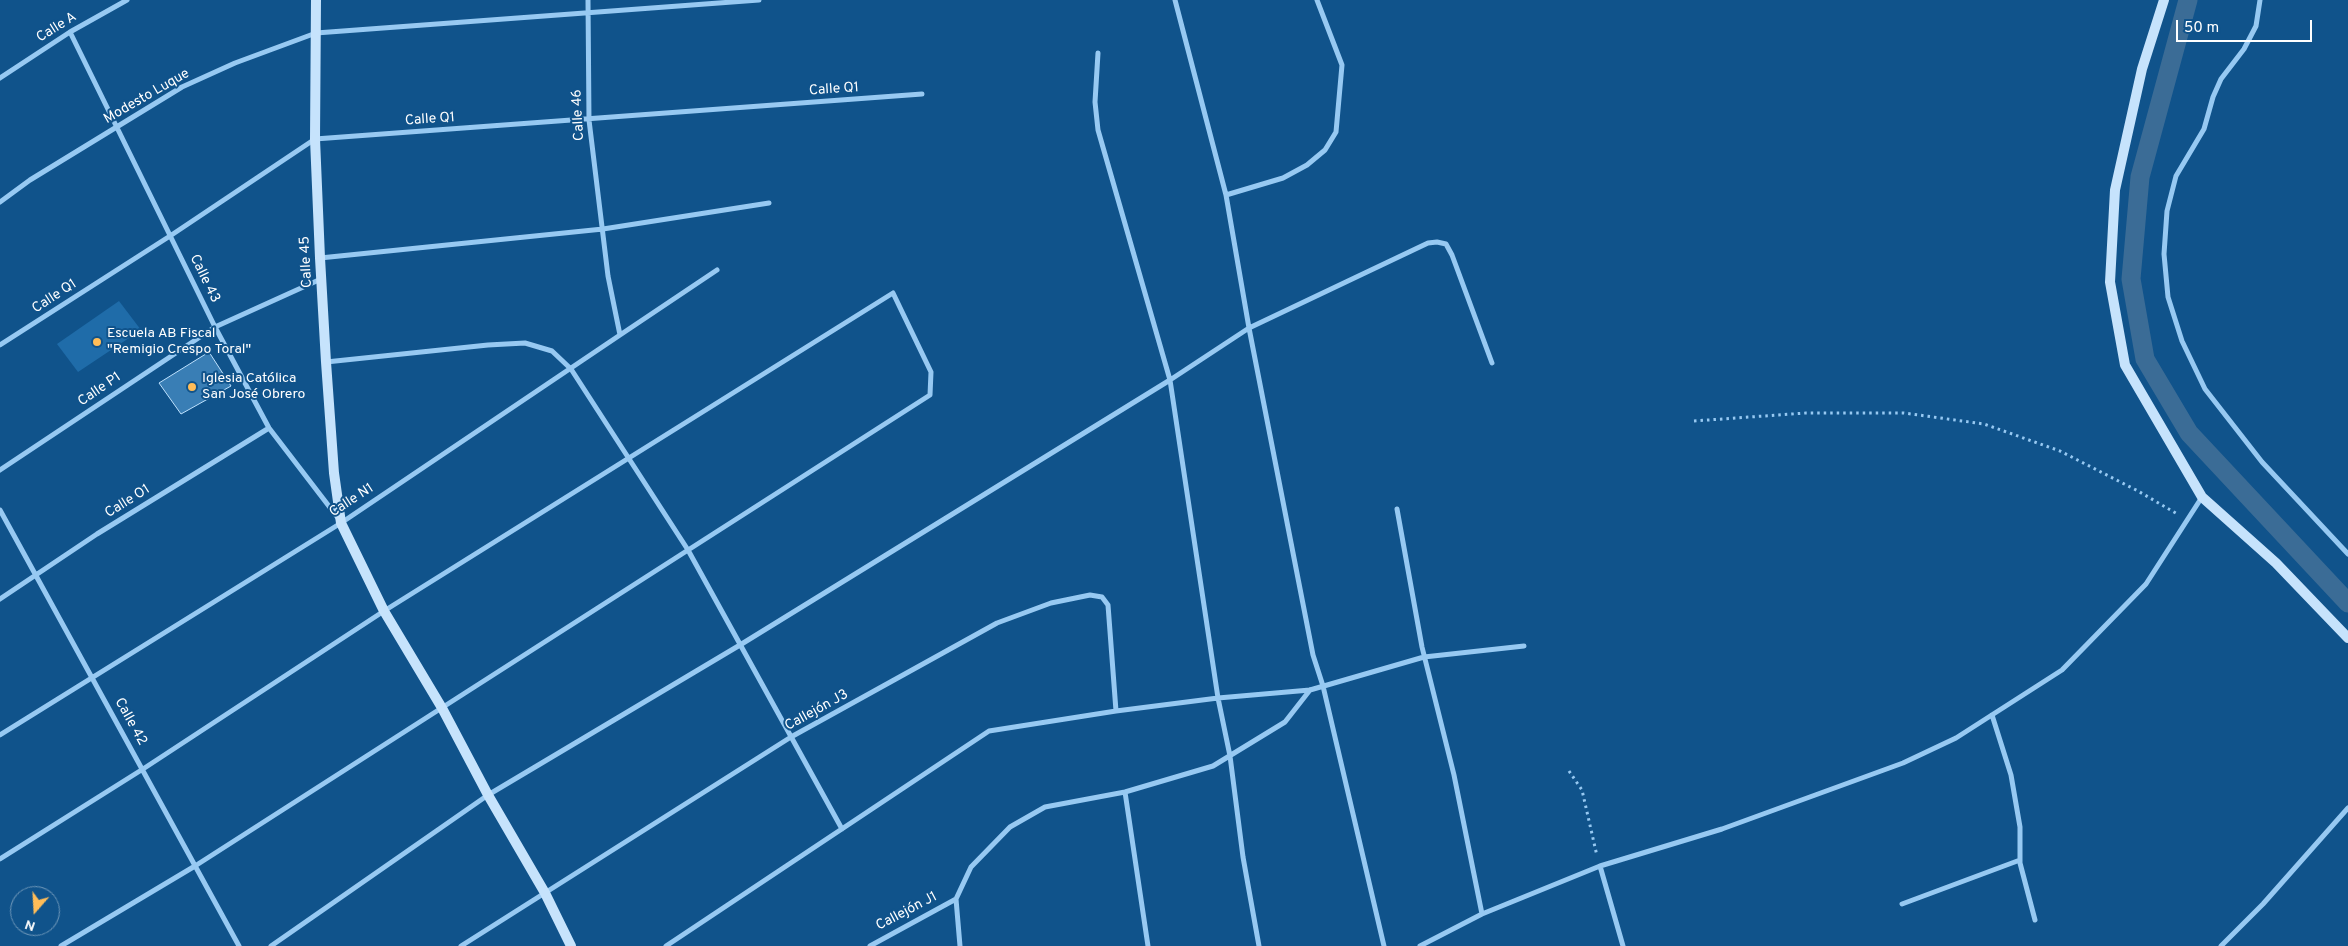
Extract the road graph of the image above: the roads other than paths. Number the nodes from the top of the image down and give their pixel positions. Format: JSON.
{"nodes":[{"id":1,"x":126,"y":0,"type":"edge"},
{"id":2,"x":316,"y":0,"type":"edge"},
{"id":3,"x":588,"y":0,"type":"edge"},
{"id":4,"x":759,"y":0,"type":"edge"},
{"id":5,"x":1176,"y":0,"type":"edge"},
{"id":6,"x":1317,"y":0,"type":"edge"},
{"id":7,"x":2164,"y":0,"type":"edge"},
{"id":8,"x":2260,"y":0,"type":"edge"},
{"id":9,"x":589,"y":13,"type":"junction"},
{"id":10,"x":70,"y":32,"type":"junction"},
{"id":11,"x":316,"y":33,"type":"junction"},
{"id":12,"x":1098,"y":53,"type":"dead end"},
{"id":13,"x":0,"y":78,"type":"edge"},
{"id":14,"x":922,"y":94,"type":"dead end"},
{"id":15,"x":589,"y":120,"type":"junction"},
{"id":16,"x":116,"y":127,"type":"junction"},
{"id":17,"x":315,"y":139,"type":"junction"},
{"id":18,"x":1226,"y":195,"type":"junction"},
{"id":19,"x":0,"y":202,"type":"edge"},
{"id":20,"x":768,"y":203,"type":"dead end"},
{"id":21,"x":603,"y":229,"type":"junction"},
{"id":22,"x":170,"y":236,"type":"junction"},
{"id":23,"x":320,"y":258,"type":"junction"},
{"id":24,"x":717,"y":270,"type":"dead end"},
{"id":25,"x":321,"y":279,"type":"junction"},
{"id":26,"x":215,"y":326,"type":"junction"},
{"id":27,"x":1249,"y":328,"type":"junction"},
{"id":28,"x":620,"y":335,"type":"junction"},
{"id":29,"x":0,"y":345,"type":"edge"},
{"id":30,"x":326,"y":362,"type":"junction"},
{"id":31,"x":1492,"y":364,"type":"dead end"},
{"id":32,"x":571,"y":369,"type":"junction"},
{"id":33,"x":1170,"y":380,"type":"junction"},
{"id":34,"x":269,"y":428,"type":"junction"},
{"id":35,"x":628,"y":457,"type":"junction"},
{"id":36,"x":0,"y":470,"type":"edge"},
{"id":37,"x":2202,"y":497,"type":"junction"},
{"id":38,"x":1397,"y":509,"type":"dead end"},
{"id":39,"x":0,"y":510,"type":"edge"},
{"id":40,"x":341,"y":522,"type":"junction"},
{"id":41,"x":688,"y":550,"type":"junction"},
{"id":42,"x":2348,"y":554,"type":"edge"},
{"id":43,"x":37,"y":575,"type":"junction"},
{"id":44,"x":0,"y":598,"type":"edge"},
{"id":45,"x":384,"y":611,"type":"junction"},
{"id":46,"x":2348,"y":638,"type":"edge"},
{"id":47,"x":740,"y":645,"type":"junction"},
{"id":48,"x":1524,"y":646,"type":"dead end"},
{"id":49,"x":1424,"y":657,"type":"junction"},
{"id":50,"x":93,"y":678,"type":"junction"},
{"id":51,"x":1323,"y":686,"type":"junction"},
{"id":52,"x":1310,"y":690,"type":"junction"},
{"id":53,"x":1218,"y":698,"type":"junction"},
{"id":54,"x":442,"y":708,"type":"junction"},
{"id":55,"x":1116,"y":711,"type":"junction"},
{"id":56,"x":1992,"y":715,"type":"junction"},
{"id":57,"x":0,"y":735,"type":"edge"},
{"id":58,"x":791,"y":737,"type":"junction"},
{"id":59,"x":1230,"y":756,"type":"junction"},
{"id":60,"x":143,"y":770,"type":"junction"},
{"id":61,"x":1125,"y":792,"type":"junction"},
{"id":62,"x":488,"y":795,"type":"junction"},
{"id":63,"x":2348,"y":808,"type":"edge"},
{"id":64,"x":842,"y":829,"type":"junction"},
{"id":65,"x":0,"y":859,"type":"edge"},
{"id":66,"x":2020,"y":860,"type":"junction"},
{"id":67,"x":196,"y":866,"type":"junction"},
{"id":68,"x":1600,"y":866,"type":"junction"},
{"id":69,"x":545,"y":893,"type":"junction"},
{"id":70,"x":956,"y":899,"type":"junction"},
{"id":71,"x":1902,"y":904,"type":"dead end"},
{"id":72,"x":1482,"y":914,"type":"junction"},
{"id":73,"x":2035,"y":920,"type":"dead end"},
{"id":74,"x":61,"y":946,"type":"edge"},
{"id":75,"x":239,"y":946,"type":"edge"},
{"id":76,"x":271,"y":946,"type":"edge"},
{"id":77,"x":461,"y":946,"type":"edge"},
{"id":78,"x":571,"y":946,"type":"edge"},
{"id":79,"x":666,"y":946,"type":"edge"},
{"id":80,"x":870,"y":946,"type":"edge"},
{"id":81,"x":960,"y":946,"type":"edge"},
{"id":82,"x":1148,"y":946,"type":"edge"},
{"id":83,"x":1259,"y":946,"type":"edge"},
{"id":84,"x":1384,"y":946,"type":"edge"},
{"id":85,"x":1420,"y":946,"type":"edge"},
{"id":86,"x":1623,"y":946,"type":"edge"},
{"id":87,"x":2221,"y":946,"type":"edge"}],
"edges":[{"from":1,"to":10,"type":"street","name":"Calle A"},
{"from":2,"to":11,"type":"street","name":"Calle 45"},
{"from":3,"to":9,"type":"street","name":"Calle 46"},
{"from":4,"to":9,"type":"street","name":"Modesto Luque"},
{"from":5,"to":18,"type":"street"},
{"from":6,"to":18,"type":"street"},
{"from":7,"to":37,"type":"street"},
{"from":8,"to":42,"type":"street"},
{"from":9,"to":11,"type":"street","name":"Modesto Luque"},
{"from":9,"to":15,"type":"street","name":"Calle 46"},
{"from":10,"to":13,"type":"street","name":"Calle A"},
{"from":10,"to":16,"type":"street","name":"Calle 43"},
{"from":11,"to":16,"type":"street","name":"Modesto Luque"},
{"from":11,"to":17,"type":"street","name":"Calle 45"},
{"from":12,"to":33,"type":"street"},
{"from":14,"to":15,"type":"street","name":"Calle Q1"},
{"from":15,"to":17,"type":"street","name":"Calle Q1"},
{"from":15,"to":21,"type":"street","name":"Calle 46"},
{"from":16,"to":19,"type":"street","name":"Modesto Luque"},
{"from":16,"to":22,"type":"street","name":"Calle 43"},
{"from":17,"to":22,"type":"street","name":"Calle Q1"},
{"from":17,"to":23,"type":"street","name":"Calle 45"},
{"from":18,"to":27,"type":"street"},
{"from":20,"to":21,"type":"street"},
{"from":21,"to":23,"type":"street"},
{"from":21,"to":28,"type":"street"},
{"from":22,"to":26,"type":"street","name":"Calle 43"},
{"from":22,"to":29,"type":"street","name":"Calle Q1"},
{"from":23,"to":25,"type":"street","name":"Calle 45"},
{"from":24,"to":28,"type":"street","name":"Calle N1"},
{"from":25,"to":26,"type":"street","name":"Calle P1"},
{"from":25,"to":30,"type":"street","name":"Calle 45"},
{"from":26,"to":34,"type":"street","name":"Calle 43"},
{"from":26,"to":36,"type":"street","name":"Calle P1"},
{"from":27,"to":31,"type":"street"},
{"from":27,"to":33,"type":"street"},
{"from":27,"to":51,"type":"street"},
{"from":28,"to":32,"type":"street","name":"Calle N1"},
{"from":30,"to":32,"type":"street"},
{"from":30,"to":40,"type":"street","name":"Calle 45"},
{"from":32,"to":35,"type":"street"},
{"from":32,"to":40,"type":"street","name":"Calle N1"},
{"from":33,"to":47,"type":"street"},
{"from":33,"to":53,"type":"street"},
{"from":34,"to":40,"type":"street","name":"Calle 43"},
{"from":34,"to":43,"type":"street","name":"Calle O1"},
{"from":35,"to":41,"type":"street"},
{"from":35,"to":41,"type":"street"},
{"from":35,"to":45,"type":"street"},
{"from":37,"to":46,"type":"street"},
{"from":37,"to":56,"type":"street"},
{"from":38,"to":49,"type":"street"},
{"from":39,"to":43,"type":"street","name":"Calle 42"},
{"from":40,"to":45,"type":"street","name":"Calle 45"},
{"from":40,"to":50,"type":"street","name":"Calle N1"},
{"from":41,"to":47,"type":"street"},
{"from":41,"to":54,"type":"street"},
{"from":43,"to":44,"type":"street","name":"Calle O1"},
{"from":43,"to":50,"type":"street","name":"Calle 42"},
{"from":45,"to":54,"type":"street","name":"Calle 45"},
{"from":45,"to":60,"type":"street"},
{"from":47,"to":58,"type":"street"},
{"from":47,"to":62,"type":"street"},
{"from":48,"to":49,"type":"street"},
{"from":49,"to":51,"type":"street"},
{"from":49,"to":72,"type":"street"},
{"from":50,"to":57,"type":"street","name":"Calle N1"},
{"from":50,"to":60,"type":"street","name":"Calle 42"},
{"from":51,"to":52,"type":"street"},
{"from":51,"to":84,"type":"street"},
{"from":52,"to":53,"type":"street"},
{"from":52,"to":59,"type":"street"},
{"from":53,"to":55,"type":"street"},
{"from":53,"to":59,"type":"street"},
{"from":54,"to":62,"type":"street","name":"Calle 45"},
{"from":54,"to":67,"type":"street"},
{"from":55,"to":58,"type":"street","name":"Callejón J3"},
{"from":55,"to":64,"type":"street"},
{"from":56,"to":66,"type":"street"},
{"from":56,"to":68,"type":"street"},
{"from":58,"to":64,"type":"street"},
{"from":58,"to":69,"type":"street","name":"Callejón J3"},
{"from":59,"to":61,"type":"street"},
{"from":59,"to":83,"type":"street"},
{"from":60,"to":65,"type":"street"},
{"from":60,"to":67,"type":"street","name":"Calle 42"},
{"from":61,"to":70,"type":"street"},
{"from":61,"to":82,"type":"street"},
{"from":62,"to":69,"type":"street","name":"Calle 45"},
{"from":62,"to":76,"type":"street"},
{"from":63,"to":87,"type":"street"},
{"from":64,"to":79,"type":"street"},
{"from":66,"to":71,"type":"street"},
{"from":66,"to":73,"type":"street"},
{"from":67,"to":74,"type":"street"},
{"from":67,"to":75,"type":"street","name":"Calle 42"},
{"from":68,"to":72,"type":"street"},
{"from":68,"to":86,"type":"street"},
{"from":69,"to":77,"type":"street","name":"Callejón J3"},
{"from":69,"to":78,"type":"street","name":"Calle 45"},
{"from":70,"to":80,"type":"street","name":"Callejón J1"},
{"from":70,"to":81,"type":"street"},
{"from":72,"to":85,"type":"street"}]}
